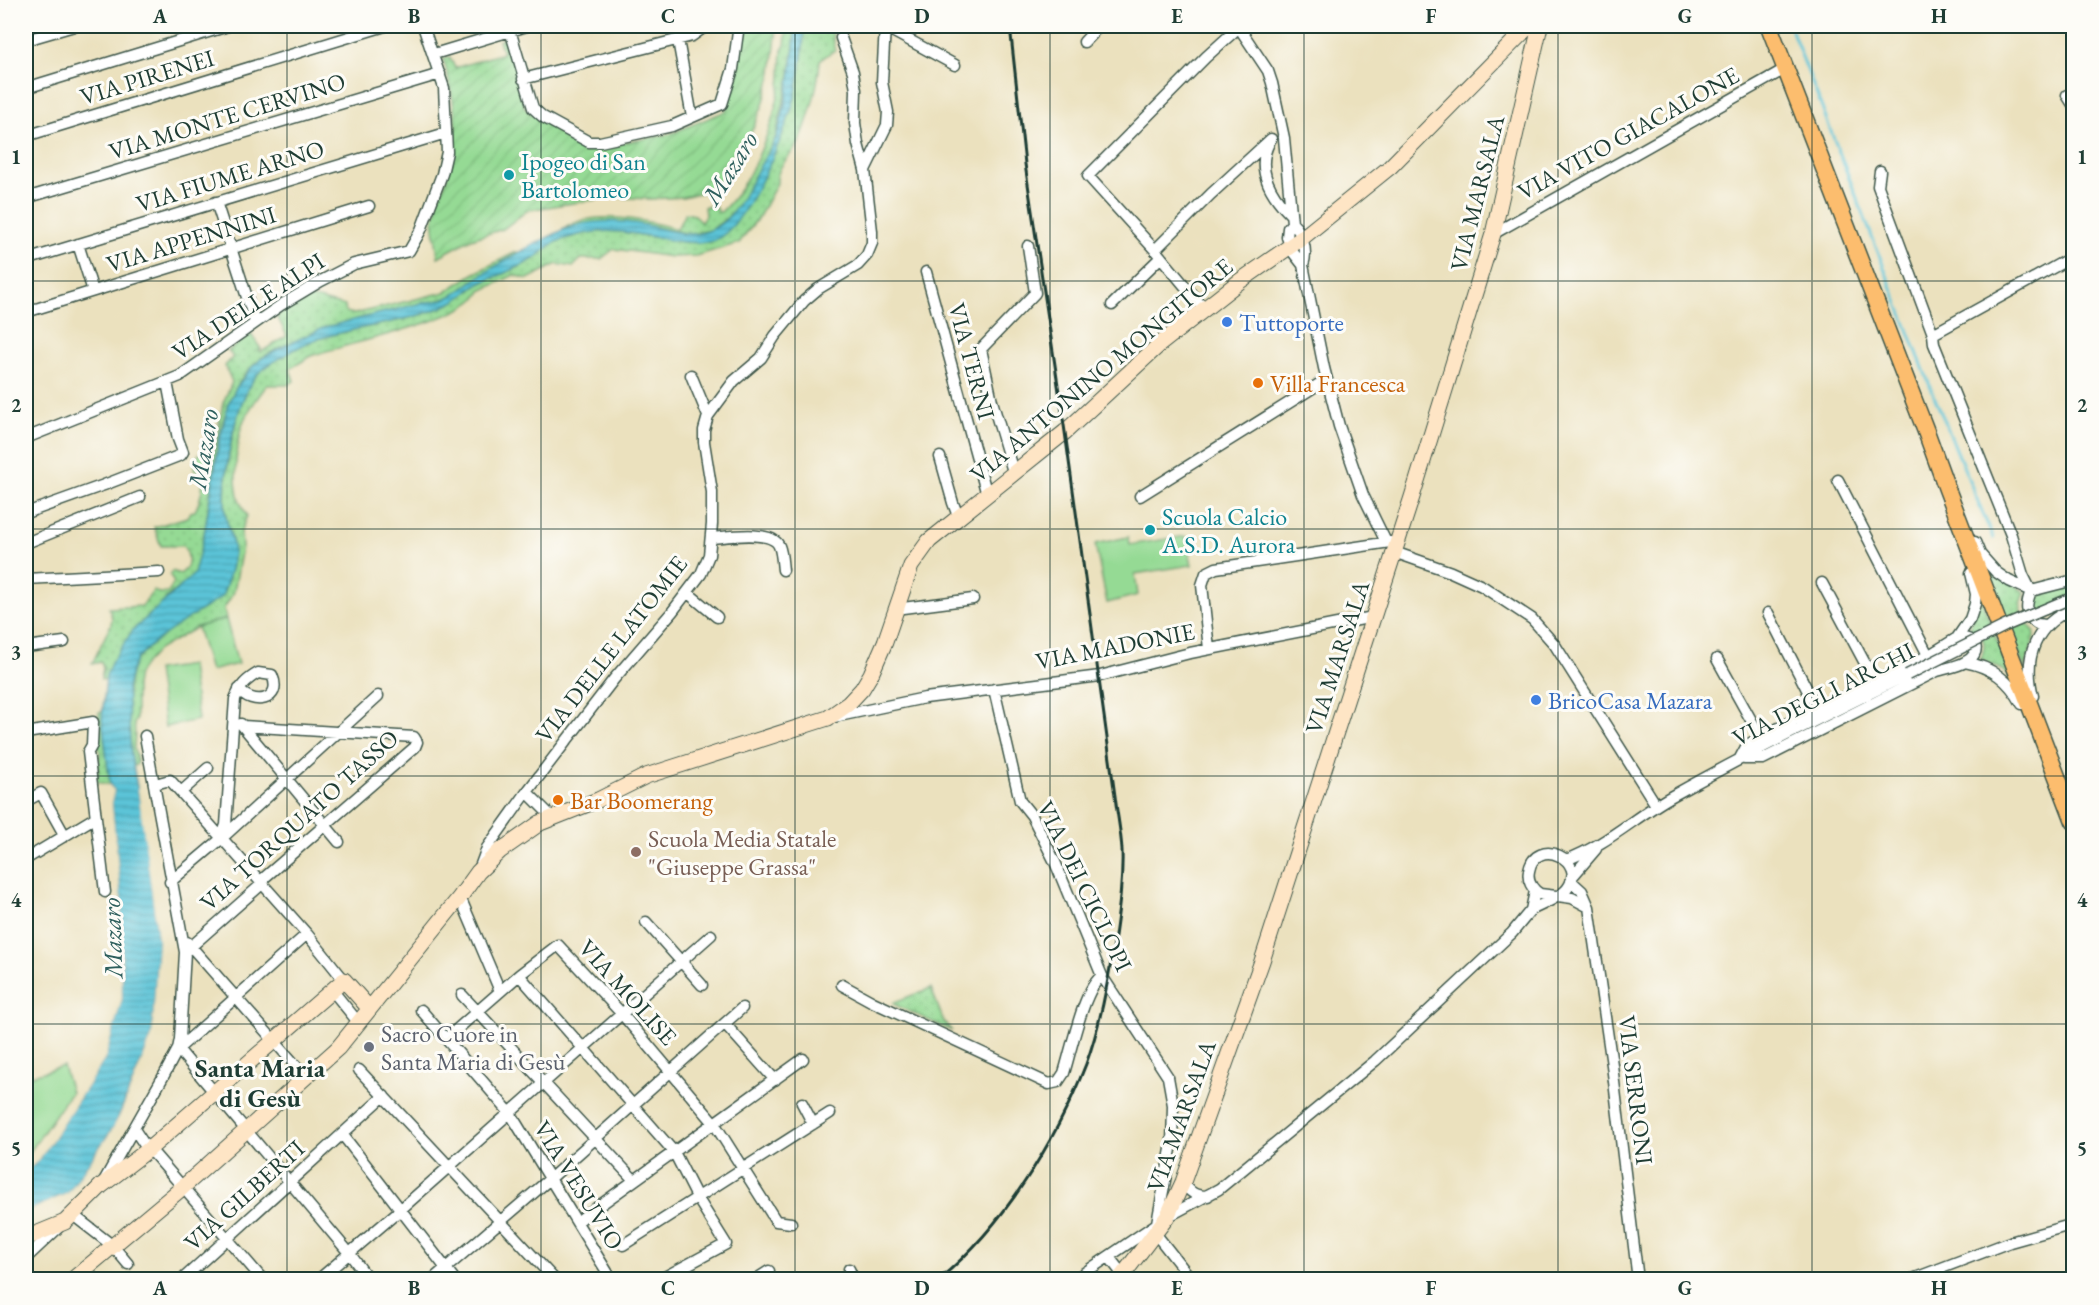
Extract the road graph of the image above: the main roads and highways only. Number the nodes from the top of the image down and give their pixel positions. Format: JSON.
{"nodes":[{"id":1,"x":1769,"y":26,"type":"edge"},
{"id":2,"x":2073,"y":821,"type":"edge"}],
"edges":[{"from":1,"to":2,"type":"main road"}]}
